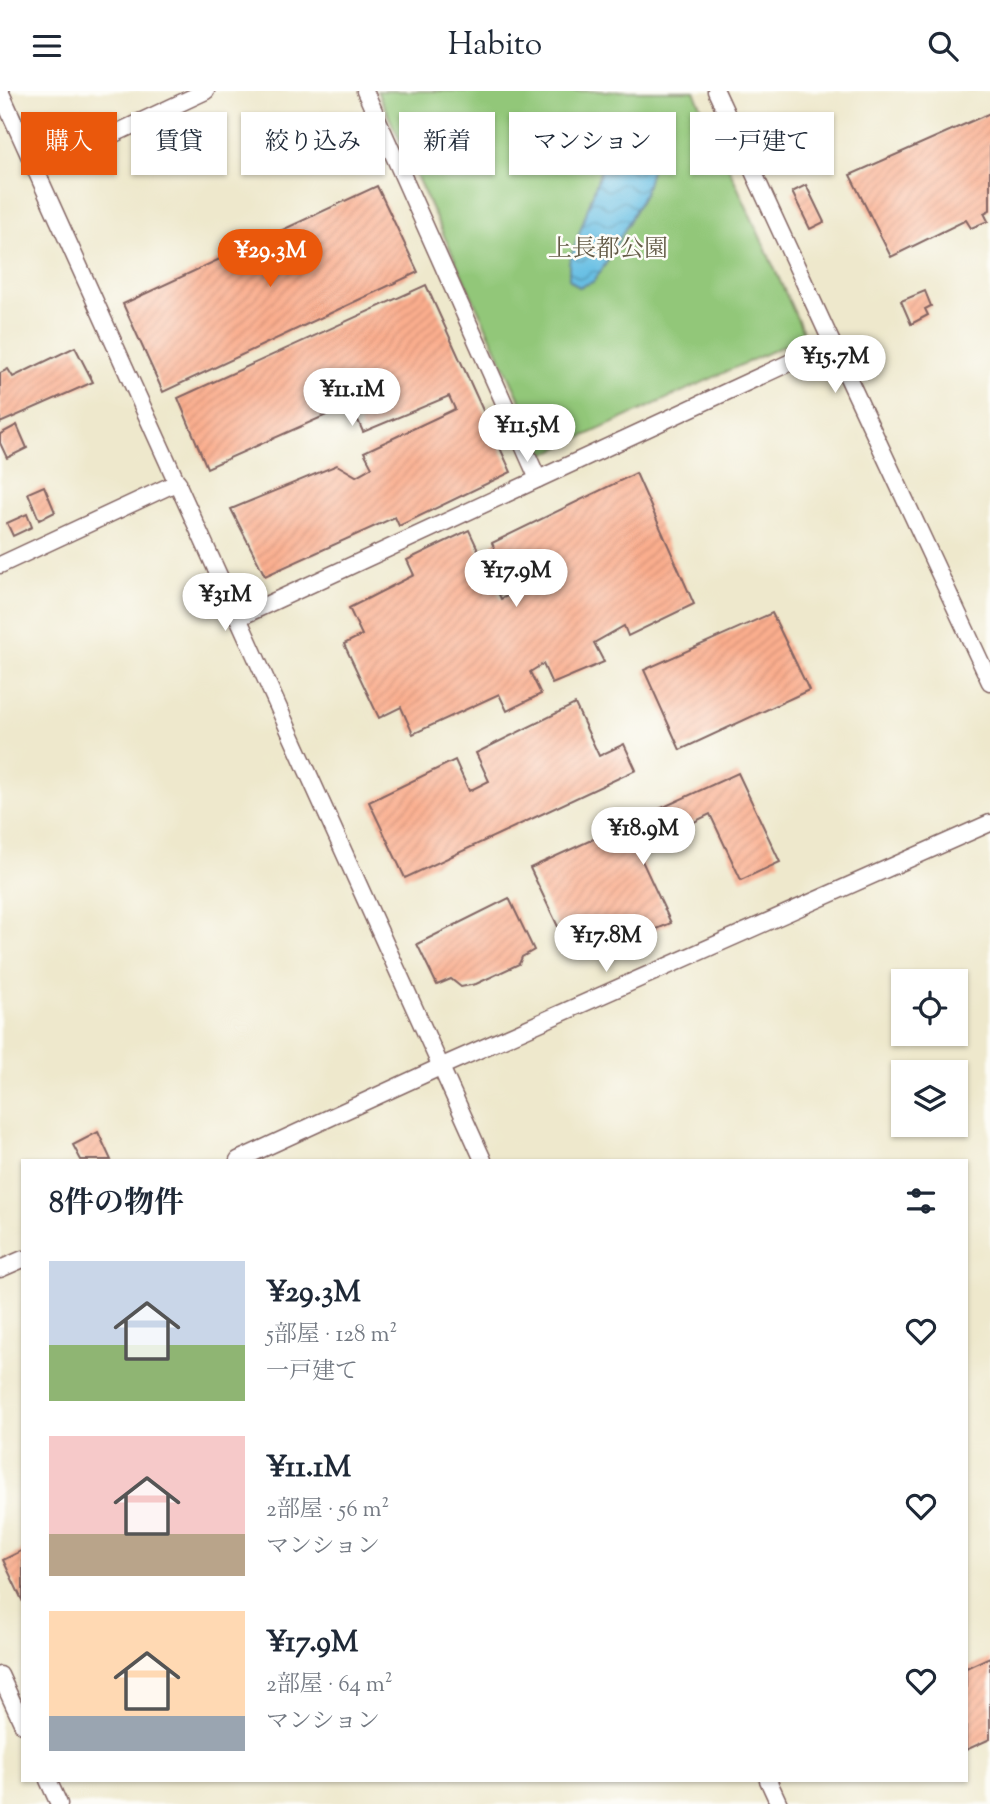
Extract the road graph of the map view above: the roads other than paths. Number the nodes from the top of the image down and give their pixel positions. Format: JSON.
{"nodes":[{"id":1,"x":0,"y":91,"type":"edge"},
{"id":2,"x":206,"y":91,"type":"edge"},
{"id":3,"x":365,"y":91,"type":"edge"},
{"id":4,"x":716,"y":91,"type":"edge"},
{"id":5,"x":117,"y":133,"type":"edge"},
{"id":6,"x":21,"y":136,"type":"edge"},
{"id":7,"x":39,"y":175,"type":"edge"},
{"id":8,"x":832,"y":343,"type":"junction"},
{"id":9,"x":538,"y":479,"type":"junction"},
{"id":10,"x":178,"y":482,"type":"junction"},
{"id":11,"x":0,"y":565,"type":"edge"},
{"id":12,"x":238,"y":618,"type":"junction"},
{"id":13,"x":990,"y":682,"type":"edge"},
{"id":14,"x":990,"y":823,"type":"edge"},
{"id":15,"x":440,"y":1067,"type":"junction"},
{"id":16,"x":240,"y":1159,"type":"edge"},
{"id":17,"x":483,"y":1159,"type":"edge"},
{"id":18,"x":21,"y":1260,"type":"edge"},
{"id":19,"x":0,"y":1269,"type":"edge"},
{"id":20,"x":0,"y":1675,"type":"edge"},
{"id":21,"x":21,"y":1721,"type":"edge"},
{"id":22,"x":49,"y":1782,"type":"edge"},
{"id":23,"x":769,"y":1782,"type":"edge"},
{"id":24,"x":59,"y":1804,"type":"edge"},
{"id":25,"x":779,"y":1804,"type":"edge"}],
"edges":[{"from":1,"to":6,"type":"street"},
{"from":2,"to":5,"type":"street"},
{"from":3,"to":9,"type":"street"},
{"from":4,"to":8,"type":"street"},
{"from":7,"to":10,"type":"street"},
{"from":8,"to":9,"type":"street"},
{"from":8,"to":13,"type":"street"},
{"from":9,"to":12,"type":"street"},
{"from":10,"to":11,"type":"street"},
{"from":10,"to":12,"type":"street"},
{"from":12,"to":15,"type":"street"},
{"from":14,"to":15,"type":"street"},
{"from":15,"to":16,"type":"street"},
{"from":15,"to":17,"type":"street"},
{"from":18,"to":19,"type":"street"},
{"from":20,"to":21,"type":"street"},
{"from":22,"to":24,"type":"street"},
{"from":23,"to":25,"type":"street"}]}
